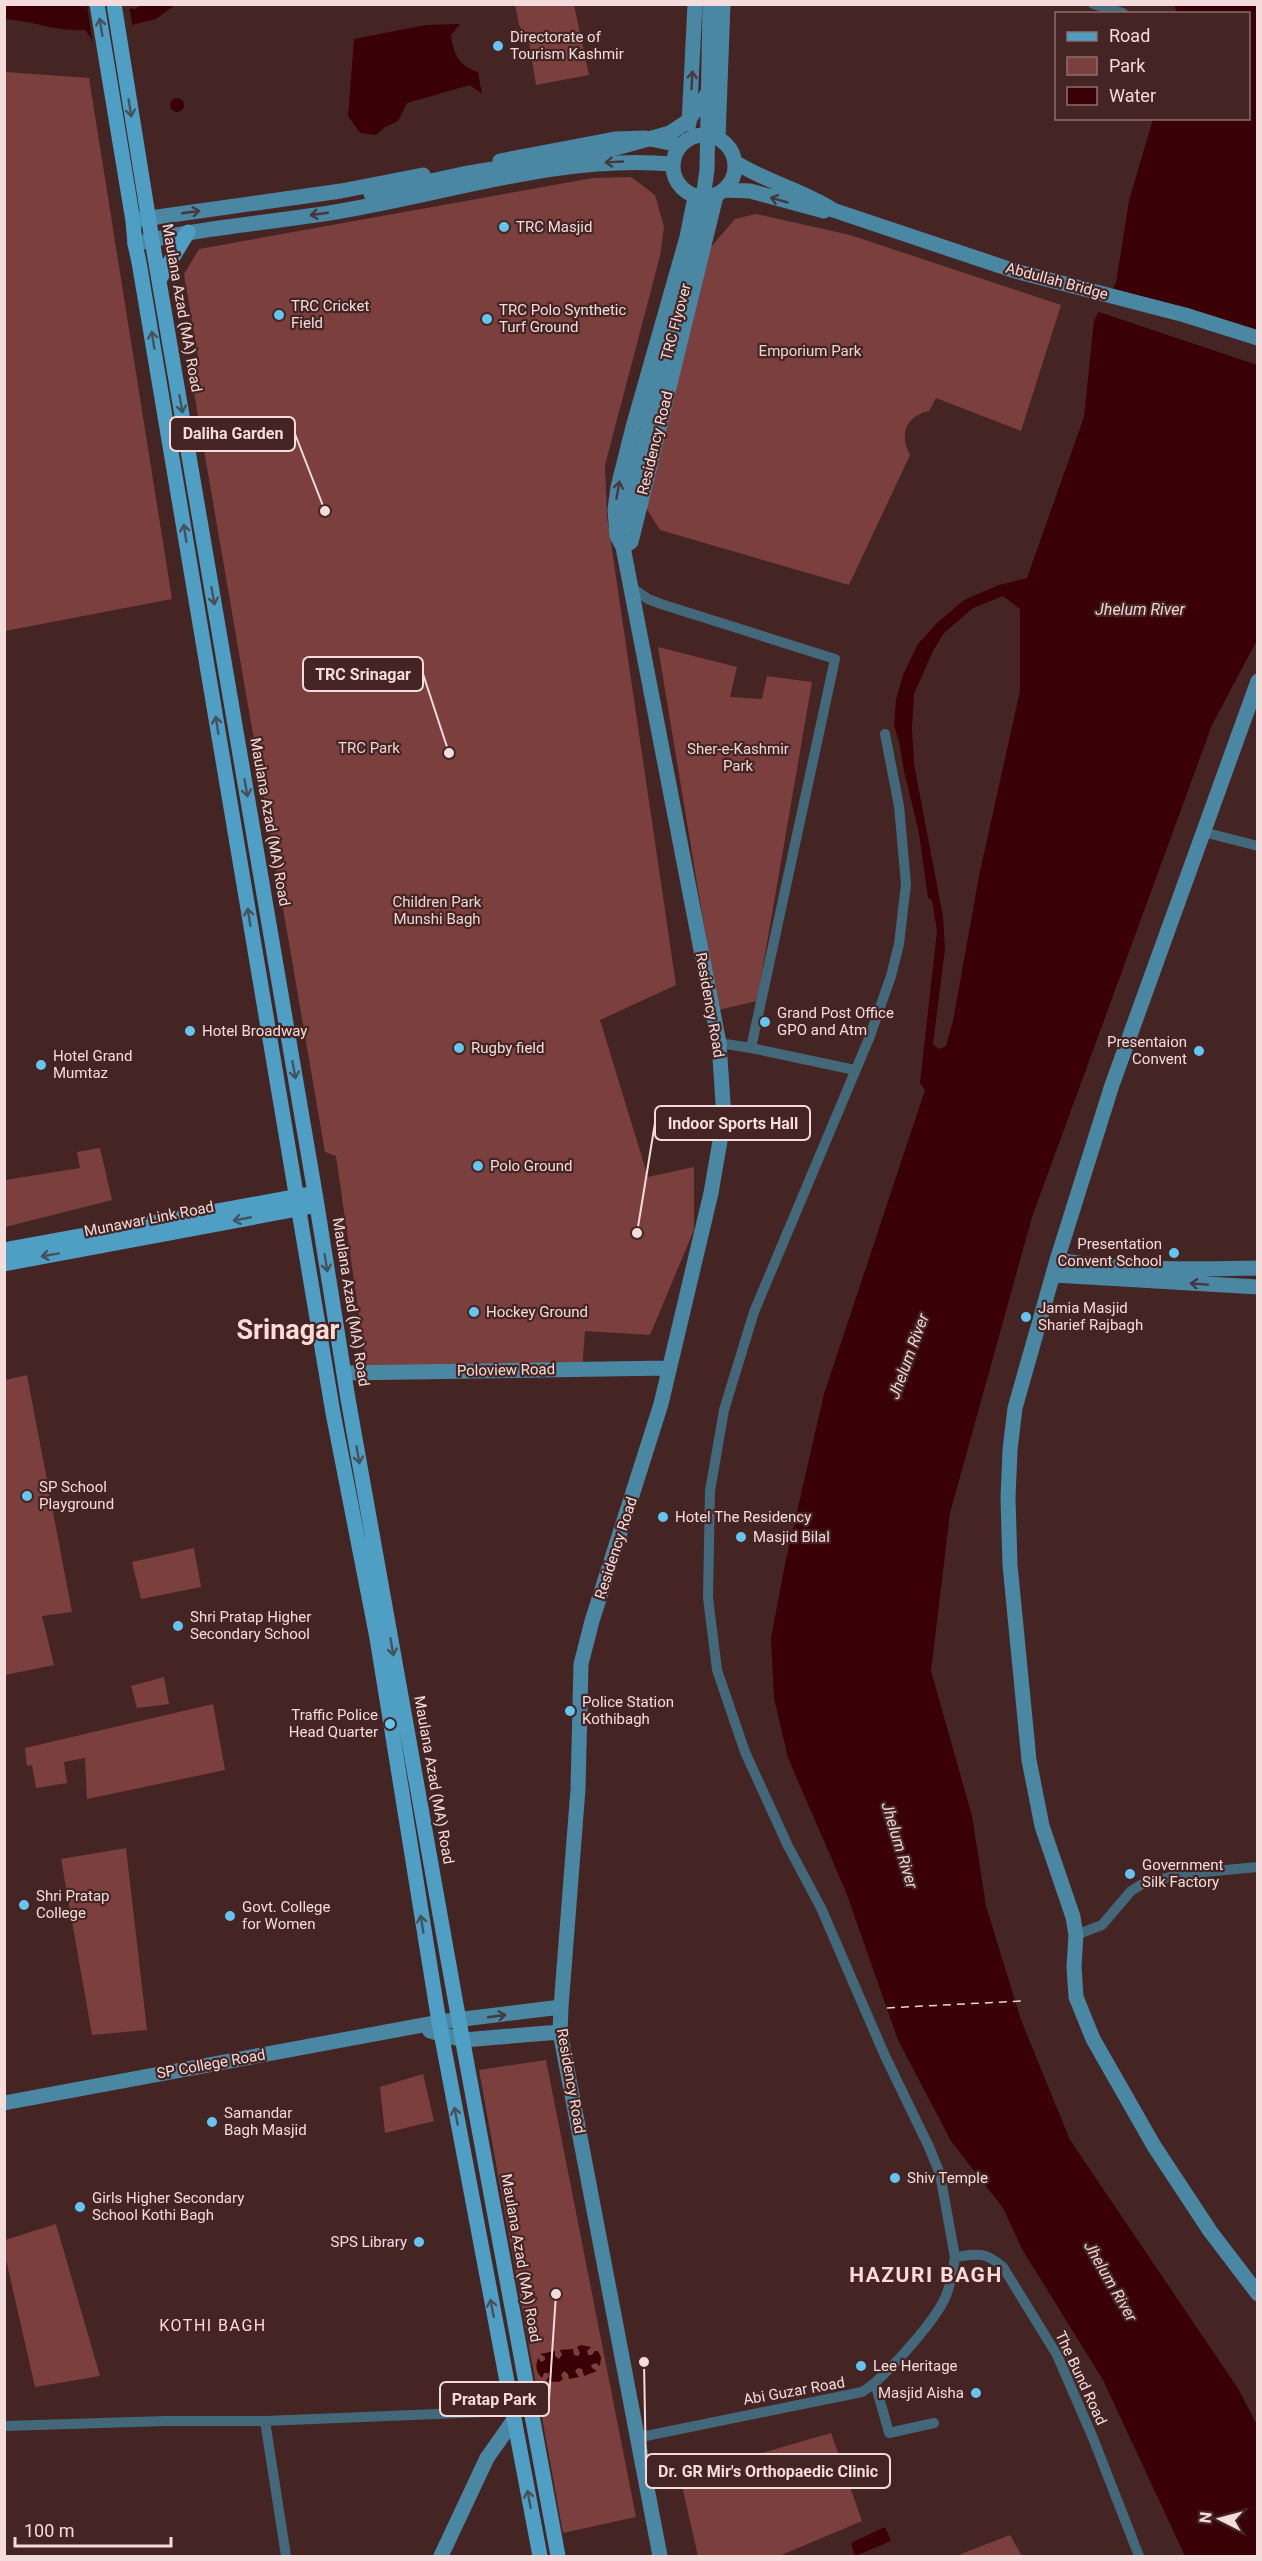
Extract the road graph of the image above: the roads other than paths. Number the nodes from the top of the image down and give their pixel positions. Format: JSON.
{"nodes":[{"id":1,"x":97,"y":4,"type":"edge"},
{"id":2,"x":114,"y":4,"type":"edge"},
{"id":3,"x":695,"y":4,"type":"edge"},
{"id":4,"x":710,"y":4,"type":"edge"},
{"id":5,"x":723,"y":4,"type":"edge"},
{"id":6,"x":1093,"y":4,"type":"edge"},
{"id":7,"x":1120,"y":12,"type":"edge"},
{"id":8,"x":708,"y":94,"type":"junction"},
{"id":9,"x":718,"y":138,"type":"junction"},
{"id":10,"x":685,"y":142,"type":"junction"},
{"id":11,"x":735,"y":162,"type":"junction"},
{"id":12,"x":672,"y":164,"type":"junction"},
{"id":13,"x":341,"y":191,"type":"junction"},
{"id":14,"x":721,"y":193,"type":"junction"},
{"id":15,"x":365,"y":196,"type":"junction"},
{"id":16,"x":695,"y":197,"type":"junction"},
{"id":17,"x":833,"y":210,"type":"junction"},
{"id":18,"x":345,"y":211,"type":"junction"},
{"id":19,"x":148,"y":218,"type":"junction"},
{"id":20,"x":133,"y":221,"type":"junction"},
{"id":21,"x":188,"y":232,"type":"junction"},
{"id":22,"x":152,"y":240,"type":"junction"},
{"id":23,"x":135,"y":244,"type":"junction"},
{"id":24,"x":159,"y":280,"type":"junction"},
{"id":25,"x":1257,"y":338,"type":"edge"},
{"id":26,"x":623,"y":547,"type":"junction"},
{"id":27,"x":629,"y":586,"type":"junction"},
{"id":28,"x":1257,"y":681,"type":"edge"},
{"id":29,"x":885,"y":735,"type":"dead end"},
{"id":30,"x":1203,"y":832,"type":"junction"},
{"id":31,"x":1257,"y":846,"type":"edge"},
{"id":32,"x":720,"y":1043,"type":"junction"},
{"id":33,"x":751,"y":1048,"type":"junction"},
{"id":34,"x":855,"y":1070,"type":"junction"},
{"id":35,"x":316,"y":1200,"type":"junction"},
{"id":36,"x":299,"y":1202,"type":"junction"},
{"id":37,"x":4,"y":1250,"type":"edge"},
{"id":38,"x":4,"y":1264,"type":"edge"},
{"id":39,"x":1056,"y":1267,"type":"junction"},
{"id":40,"x":1257,"y":1268,"type":"edge"},
{"id":41,"x":1136,"y":1273,"type":"junction"},
{"id":42,"x":1257,"y":1287,"type":"edge"},
{"id":43,"x":669,"y":1368,"type":"junction"},
{"id":44,"x":344,"y":1372,"type":"junction"},
{"id":45,"x":1257,"y":1867,"type":"edge"},
{"id":46,"x":1076,"y":1935,"type":"junction"},
{"id":47,"x":561,"y":2007,"type":"junction"},
{"id":48,"x":459,"y":2021,"type":"junction"},
{"id":49,"x":440,"y":2029,"type":"junction"},
{"id":50,"x":560,"y":2032,"type":"junction"},
{"id":51,"x":463,"y":2040,"type":"junction"},
{"id":52,"x":4,"y":2103,"type":"edge"},
{"id":53,"x":955,"y":2257,"type":"junction"},
{"id":54,"x":1257,"y":2294,"type":"edge"},
{"id":55,"x":874,"y":2383,"type":"junction"},
{"id":56,"x":512,"y":2416,"type":"junction"},
{"id":57,"x":265,"y":2421,"type":"junction"},
{"id":58,"x":934,"y":2423,"type":"dead end"},
{"id":59,"x":4,"y":2426,"type":"edge"},
{"id":60,"x":636,"y":2438,"type":"junction"},
{"id":61,"x":286,"y":2556,"type":"edge"},
{"id":62,"x":441,"y":2556,"type":"edge"},
{"id":63,"x":540,"y":2556,"type":"edge"},
{"id":64,"x":558,"y":2556,"type":"edge"},
{"id":65,"x":660,"y":2556,"type":"edge"},
{"id":66,"x":1139,"y":2556,"type":"edge"}],
"edges":[{"from":20,"to":1,"type":"main road","one_way":true},
{"from":2,"to":19,"type":"main road","name":"Maulana Azad (MA) Road","one_way":true},
{"from":10,"to":3,"type":"main road","one_way":true},
{"from":4,"to":8,"type":"main road","name":"TRC Flyover","bridge":true},
{"from":5,"to":9,"type":"main road"},
{"from":6,"to":7,"type":"street"},
{"from":8,"to":15,"type":"main road","bridge":true},
{"from":8,"to":26,"type":"main road","name":"TRC Flyover","bridge":true},
{"from":9,"to":10,"type":"main road"},
{"from":9,"to":11,"type":"main road"},
{"from":10,"to":12,"type":"main road"},
{"from":10,"to":13,"type":"main road"},
{"from":11,"to":14,"type":"main road"},
{"from":11,"to":17,"type":"main road"},
{"from":12,"to":16,"type":"main road"},
{"from":12,"to":18,"type":"main road","one_way":true},
{"from":13,"to":15,"type":"main road"},
{"from":19,"to":13,"type":"main road","one_way":true},
{"from":14,"to":16,"type":"main road"},
{"from":17,"to":14,"type":"main road","one_way":true},
{"from":14,"to":26,"type":"main road","name":"Residency Road"},
{"from":15,"to":18,"type":"main road"},
{"from":26,"to":16,"type":"main road","name":"Residency Road","one_way":true},
{"from":17,"to":25,"type":"main road","name":"Abdullah Bridge"},
{"from":18,"to":21,"type":"main road","one_way":true},
{"from":19,"to":20,"type":"main road"},
{"from":19,"to":22,"type":"main road","name":"Maulana Azad (MA) Road"},
{"from":20,"to":23,"type":"main road"},
{"from":21,"to":22,"type":"main road"},
{"from":21,"to":24,"type":"main road"},
{"from":22,"to":23,"type":"main road"},
{"from":22,"to":24,"type":"main road","name":"Maulana Azad (MA) Road"},
{"from":36,"to":23,"type":"main road","one_way":true},
{"from":24,"to":35,"type":"main road","name":"Maulana Azad (MA) Road","one_way":true},
{"from":26,"to":27,"type":"main road","name":"Residency Road"},
{"from":27,"to":32,"type":"main road","name":"Residency Road"},
{"from":27,"to":33,"type":"street"},
{"from":28,"to":30,"type":"main road"},
{"from":29,"to":34,"type":"street"},
{"from":30,"to":31,"type":"street"},
{"from":30,"to":39,"type":"main road"},
{"from":32,"to":33,"type":"street"},
{"from":32,"to":43,"type":"main road","name":"Residency Road"},
{"from":33,"to":34,"type":"street"},
{"from":34,"to":53,"type":"street"},
{"from":35,"to":36,"type":"main road"},
{"from":35,"to":44,"type":"main road","name":"Maulana Azad (MA) Road","one_way":true},
{"from":36,"to":37,"type":"main road","name":"Munawar Link Road"},
{"from":36,"to":38,"type":"main road","name":"Munawar Link Road","one_way":true},
{"from":49,"to":36,"type":"main road","one_way":true},
{"from":39,"to":41,"type":"main road"},
{"from":39,"to":46,"type":"main road"},
{"from":40,"to":41,"type":"main road"},
{"from":42,"to":41,"type":"main road","one_way":true},
{"from":43,"to":44,"type":"main road","name":"Poloview Road"},
{"from":43,"to":47,"type":"main road","name":"Residency Road"},
{"from":44,"to":48,"type":"main road","name":"Maulana Azad (MA) Road","one_way":true},
{"from":45,"to":46,"type":"street"},
{"from":46,"to":54,"type":"main road"},
{"from":48,"to":47,"type":"main road","one_way":true},
{"from":47,"to":50,"type":"main road","name":"Residency Road"},
{"from":48,"to":49,"type":"main road"},
{"from":48,"to":51,"type":"main road","name":"Maulana Azad (MA) Road"},
{"from":49,"to":51,"type":"main road"},
{"from":49,"to":52,"type":"main road","name":"SP College Road"},
{"from":56,"to":49,"type":"main road","one_way":true},
{"from":50,"to":51,"type":"main road"},
{"from":50,"to":60,"type":"main road","name":"Residency Road"},
{"from":51,"to":64,"type":"main road","name":"Maulana Azad (MA) Road"},
{"from":53,"to":55,"type":"street","name":"Abi Guzar Road"},
{"from":53,"to":66,"type":"street","name":"The Bund Road"},
{"from":55,"to":58,"type":"street"},
{"from":55,"to":60,"type":"street","name":"Abi Guzar Road"},
{"from":56,"to":57,"type":"street"},
{"from":56,"to":62,"type":"main road"},
{"from":63,"to":56,"type":"main road","one_way":true},
{"from":57,"to":59,"type":"street"},
{"from":57,"to":61,"type":"street"},
{"from":60,"to":65,"type":"main road","name":"Residency Road"}]}
